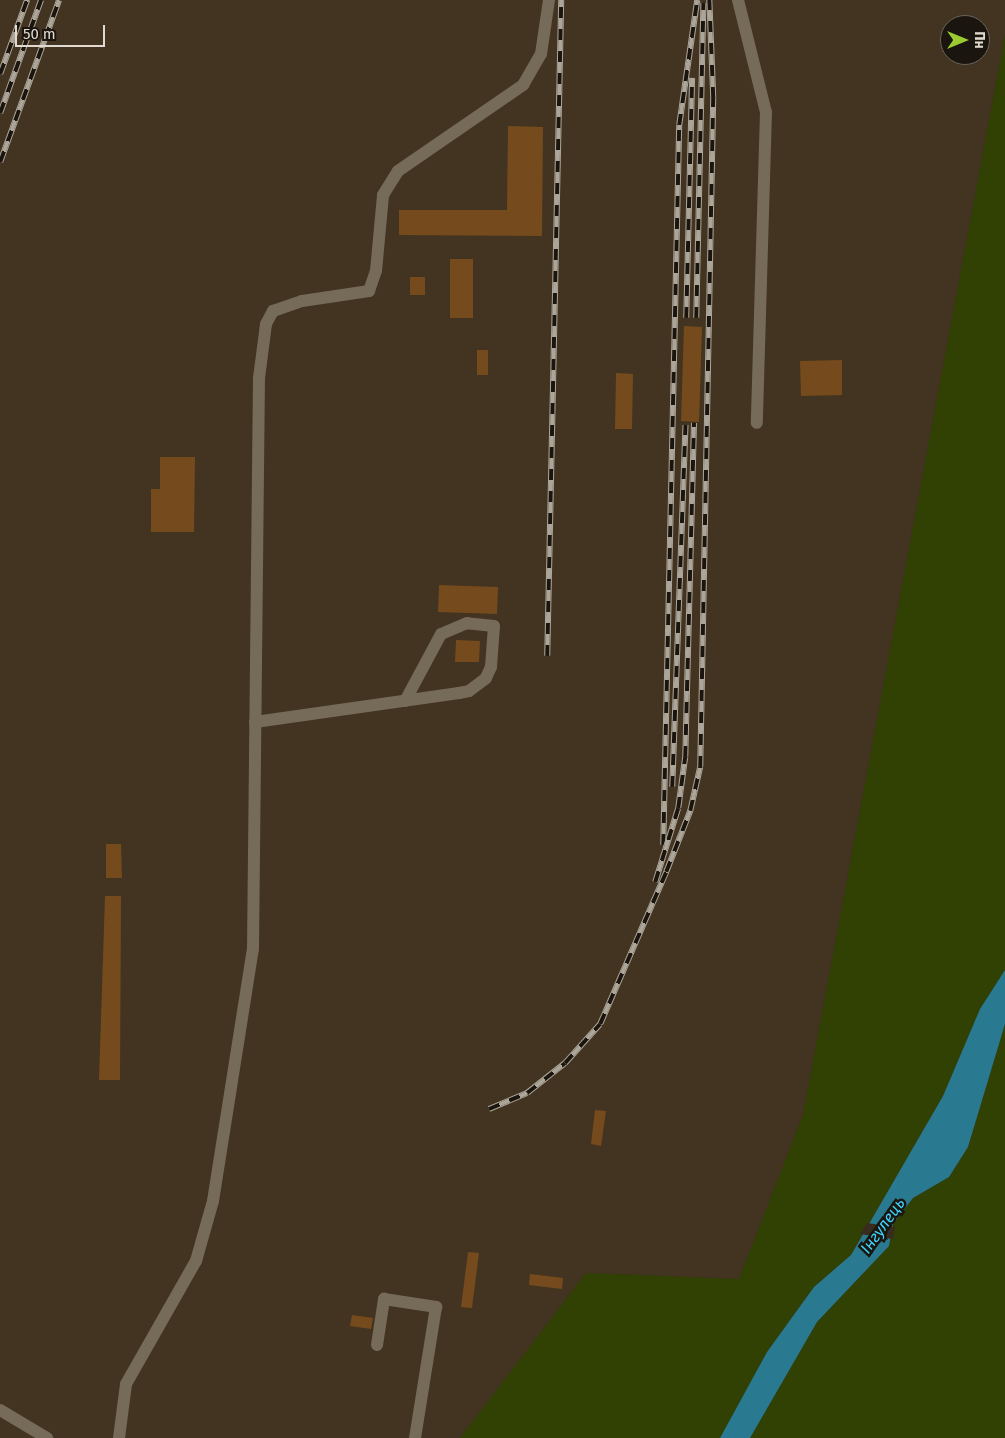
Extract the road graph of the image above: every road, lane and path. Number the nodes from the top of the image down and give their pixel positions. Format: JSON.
{"nodes":[{"id":1,"x":549,"y":0,"type":"edge"},
{"id":2,"x":738,"y":0,"type":"edge"},
{"id":3,"x":757,"y":423,"type":"dead end"},
{"id":4,"x":405,"y":701,"type":"junction"},
{"id":5,"x":255,"y":722,"type":"junction"},
{"id":6,"x":377,"y":1345,"type":"dead end"},
{"id":7,"x":0,"y":1410,"type":"edge"},
{"id":8,"x":47,"y":1438,"type":"edge"},
{"id":9,"x":118,"y":1438,"type":"edge"},
{"id":10,"x":415,"y":1438,"type":"edge"}],
"edges":[{"from":1,"to":5,"type":"lane"},
{"from":2,"to":3,"type":"lane"},
{"from":4,"to":4,"type":"lane"},
{"from":4,"to":5,"type":"lane"},
{"from":5,"to":9,"type":"lane"},
{"from":6,"to":10,"type":"lane"},
{"from":7,"to":8,"type":"lane"}]}
